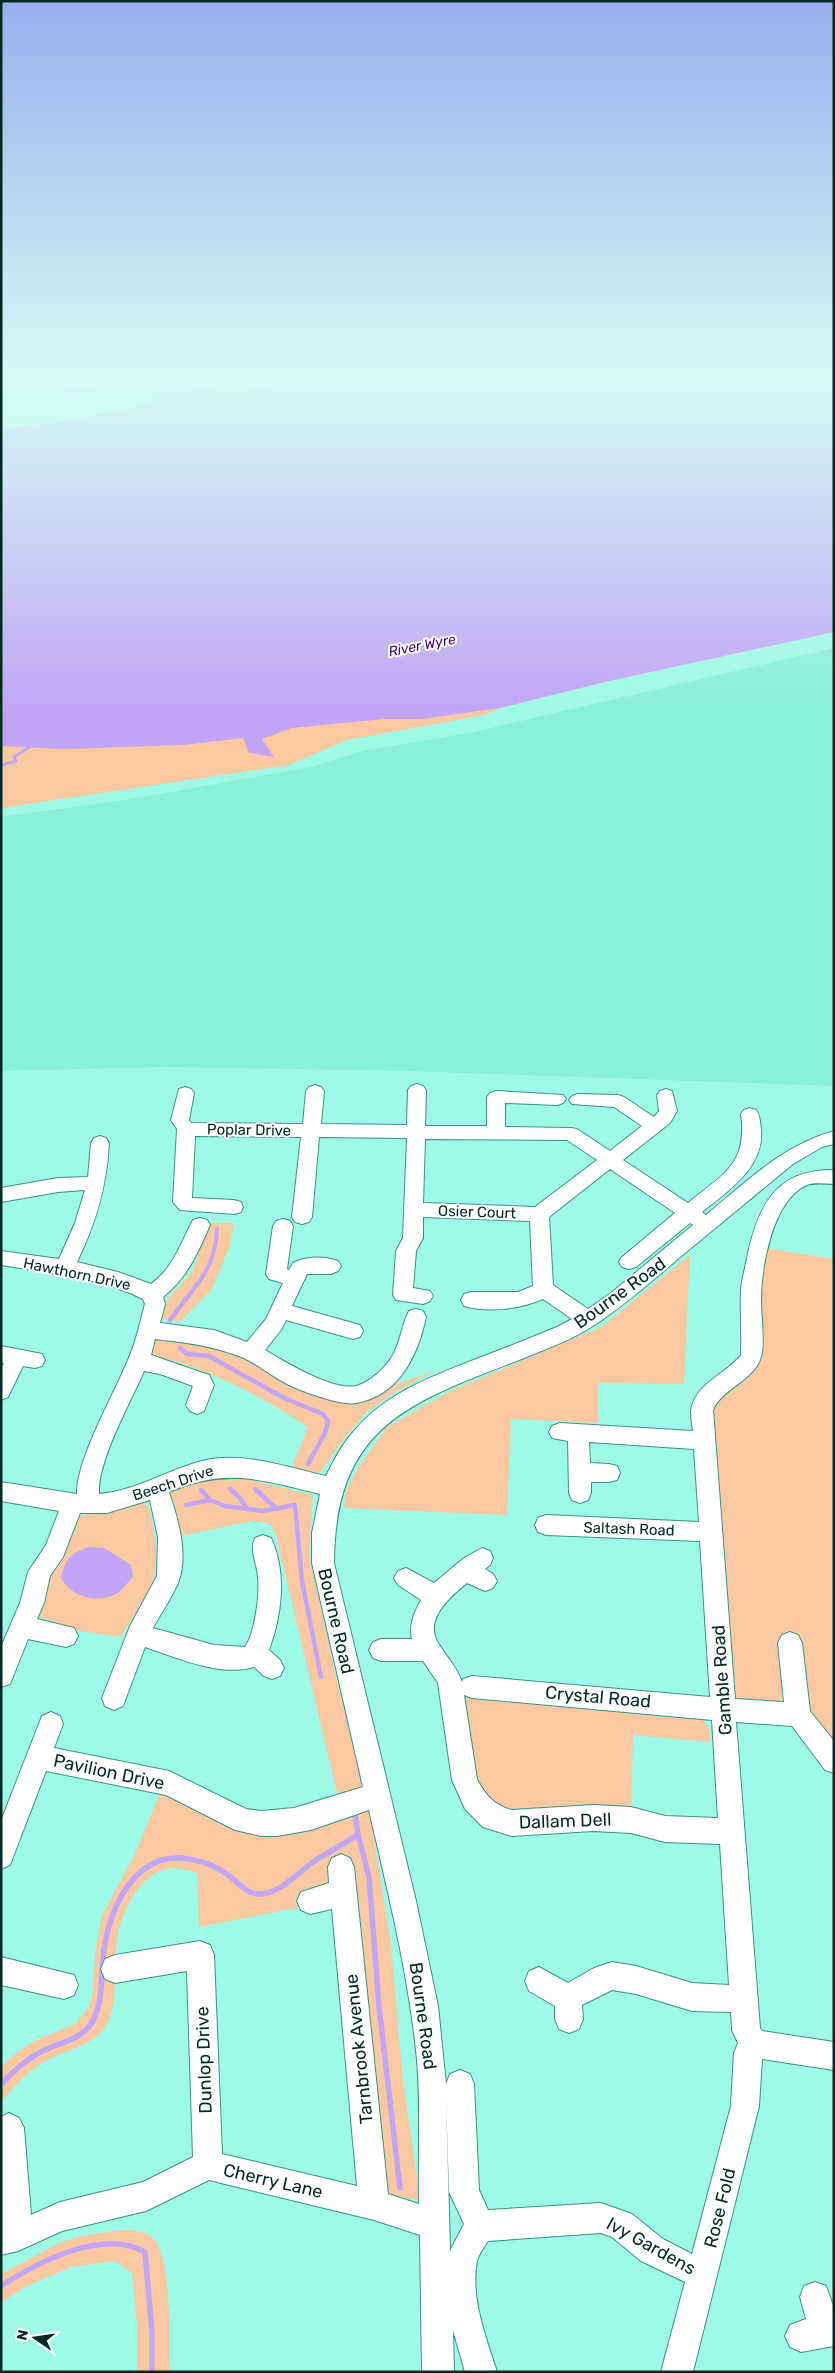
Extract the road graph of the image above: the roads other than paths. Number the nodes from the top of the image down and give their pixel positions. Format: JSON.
{"nodes":[{"id":1,"x":417,"y":1090,"type":"dead end"},
{"id":2,"x":315,"y":1091,"type":"dead end"},
{"id":3,"x":185,"y":1093,"type":"dead end"},
{"id":4,"x":666,"y":1095,"type":"dead end"},
{"id":5,"x":558,"y":1099,"type":"dead end"},
{"id":6,"x":578,"y":1100,"type":"dead end"},
{"id":7,"x":750,"y":1114,"type":"dead end"},
{"id":8,"x":654,"y":1126,"type":"junction"},
{"id":9,"x":186,"y":1129,"type":"junction"},
{"id":10,"x":312,"y":1132,"type":"junction"},
{"id":11,"x":416,"y":1133,"type":"junction"},
{"id":12,"x":496,"y":1134,"type":"junction"},
{"id":13,"x":834,"y":1137,"type":"edge"},
{"id":14,"x":100,"y":1143,"type":"dead end"},
{"id":15,"x":610,"y":1159,"type":"junction"},
{"id":16,"x":834,"y":1177,"type":"edge"},
{"id":17,"x":97,"y":1183,"type":"junction"},
{"id":18,"x":1,"y":1195,"type":"edge"},
{"id":19,"x":234,"y":1207,"type":"dead end"},
{"id":20,"x":414,"y":1210,"type":"junction"},
{"id":21,"x":539,"y":1214,"type":"junction"},
{"id":22,"x":302,"y":1217,"type":"dead end"},
{"id":23,"x":698,"y":1219,"type":"junction"},
{"id":24,"x":200,"y":1225,"type":"dead end"},
{"id":25,"x":283,"y":1226,"type":"dead end"},
{"id":26,"x":1,"y":1258,"type":"edge"},
{"id":27,"x":629,"y":1262,"type":"dead end"},
{"id":28,"x":331,"y":1266,"type":"dead end"},
{"id":29,"x":64,"y":1268,"type":"junction"},
{"id":30,"x":295,"y":1279,"type":"junction"},
{"id":31,"x":543,"y":1289,"type":"junction"},
{"id":32,"x":152,"y":1294,"type":"junction"},
{"id":33,"x":423,"y":1296,"type":"dead end"},
{"id":34,"x":471,"y":1300,"type":"dead end"},
{"id":35,"x":282,"y":1311,"type":"junction"},
{"id":36,"x":416,"y":1317,"type":"dead end"},
{"id":37,"x":588,"y":1319,"type":"junction"},
{"id":38,"x":148,"y":1330,"type":"junction"},
{"id":39,"x":352,"y":1330,"type":"dead end"},
{"id":40,"x":751,"y":1338,"type":"joint"},
{"id":41,"x":251,"y":1352,"type":"junction"},
{"id":42,"x":18,"y":1357,"type":"edge"},
{"id":43,"x":138,"y":1361,"type":"junction"},
{"id":44,"x":1,"y":1392,"type":"edge"},
{"id":45,"x":197,"y":1405,"type":"dead end"},
{"id":46,"x":704,"y":1441,"type":"junction"},
{"id":47,"x":608,"y":1473,"type":"dead end"},
{"id":48,"x":332,"y":1487,"type":"junction"},
{"id":49,"x":157,"y":1488,"type":"junction"},
{"id":50,"x":1,"y":1491,"type":"edge"},
{"id":51,"x":81,"y":1504,"type":"junction"},
{"id":52,"x":546,"y":1525,"type":"dead end"},
{"id":53,"x":712,"y":1532,"type":"junction"},
{"id":54,"x":263,"y":1545,"type":"dead end"},
{"id":55,"x":478,"y":1570,"type":"dead end"},
{"id":56,"x":406,"y":1578,"type":"dead end"},
{"id":57,"x":436,"y":1598,"type":"junction"},
{"id":58,"x":22,"y":1627,"type":"junction"},
{"id":59,"x":138,"y":1634,"type":"junction"},
{"id":60,"x":66,"y":1636,"type":"dead end"},
{"id":61,"x":790,"y":1643,"type":"dead end"},
{"id":62,"x":381,"y":1650,"type":"dead end"},
{"id":63,"x":430,"y":1650,"type":"junction"},
{"id":64,"x":1,"y":1676,"type":"edge"},
{"id":65,"x":472,"y":1686,"type":"dead end"},
{"id":66,"x":114,"y":1698,"type":"dead end"},
{"id":67,"x":724,"y":1710,"type":"junction"},
{"id":68,"x":798,"y":1715,"type":"junction"},
{"id":69,"x":51,"y":1724,"type":"dead end"},
{"id":70,"x":39,"y":1758,"type":"junction"},
{"id":71,"x":834,"y":1762,"type":"edge"},
{"id":72,"x":377,"y":1795,"type":"junction"},
{"id":73,"x":732,"y":1831,"type":"junction"},
{"id":74,"x":1,"y":1856,"type":"edge"},
{"id":75,"x":310,"y":1901,"type":"dead end"},
{"id":76,"x":115,"y":1969,"type":"dead end"},
{"id":77,"x":1,"y":1971,"type":"edge"},
{"id":78,"x":539,"y":1981,"type":"dead end"},
{"id":79,"x":64,"y":1985,"type":"dead end"},
{"id":80,"x":744,"y":1999,"type":"junction"},
{"id":81,"x":752,"y":2042,"type":"junction"},
{"id":82,"x":834,"y":2056,"type":"edge"},
{"id":83,"x":460,"y":2084,"type":"dead end"},
{"id":84,"x":10,"y":2128,"type":"dead end"},
{"id":85,"x":208,"y":2165,"type":"junction"},
{"id":86,"x":374,"y":2205,"type":"junction"},
{"id":87,"x":434,"y":2224,"type":"junction"},
{"id":88,"x":480,"y":2226,"type":"junction"},
{"id":89,"x":10,"y":2238,"type":"edge"},
{"id":90,"x":703,"y":2274,"type":"junction"},
{"id":91,"x":815,"y":2297,"type":"dead end"},
{"id":92,"x":820,"y":2332,"type":"edge"},
{"id":93,"x":438,"y":2372,"type":"edge"},
{"id":94,"x":481,"y":2372,"type":"edge"},
{"id":95,"x":677,"y":2372,"type":"edge"}],
"edges":[{"from":1,"to":11,"type":"street"},
{"from":2,"to":10,"type":"street","name":"Poplar Drive"},
{"from":3,"to":9,"type":"street","name":"Poplar Drive"},
{"from":4,"to":8,"type":"street"},
{"from":5,"to":12,"type":"street"},
{"from":6,"to":8,"type":"street"},
{"from":7,"to":23,"type":"street"},
{"from":8,"to":15,"type":"street"},
{"from":9,"to":10,"type":"street","name":"Poplar Drive"},
{"from":9,"to":19,"type":"street","name":"Poplar Drive"},
{"from":10,"to":11,"type":"street","name":"Poplar Drive"},
{"from":10,"to":22,"type":"street","name":"Poplar Drive"},
{"from":11,"to":12,"type":"street","name":"Poplar Drive"},
{"from":11,"to":20,"type":"street"},
{"from":12,"to":15,"type":"street","name":"Poplar Drive"},
{"from":13,"to":23,"type":"street","name":"Bourne Road"},
{"from":14,"to":17,"type":"street"},
{"from":15,"to":21,"type":"street"},
{"from":15,"to":23,"type":"street","name":"Poplar Drive"},
{"from":16,"to":40,"type":"street"},
{"from":17,"to":18,"type":"street"},
{"from":17,"to":29,"type":"street"},
{"from":20,"to":21,"type":"street","name":"Osier Court"},
{"from":20,"to":33,"type":"street"},
{"from":21,"to":31,"type":"street"},
{"from":23,"to":27,"type":"street"},
{"from":23,"to":37,"type":"street","name":"Bourne Road"},
{"from":24,"to":32,"type":"street"},
{"from":25,"to":30,"type":"street"},
{"from":26,"to":29,"type":"street","name":"Hawthorn Drive"},
{"from":28,"to":30,"type":"street"},
{"from":29,"to":32,"type":"street","name":"Hawthorn Drive"},
{"from":30,"to":35,"type":"street"},
{"from":31,"to":34,"type":"street"},
{"from":31,"to":37,"type":"street"},
{"from":32,"to":38,"type":"street"},
{"from":35,"to":39,"type":"street"},
{"from":35,"to":41,"type":"street"},
{"from":36,"to":41,"type":"street"},
{"from":37,"to":48,"type":"street","name":"Bourne Road"},
{"from":38,"to":41,"type":"street"},
{"from":38,"to":43,"type":"street"},
{"from":40,"to":46,"type":"street","name":"Gamble Road"},
{"from":42,"to":44,"type":"street"},
{"from":43,"to":45,"type":"street"},
{"from":43,"to":51,"type":"street"},
{"from":46,"to":47,"type":"street"},
{"from":46,"to":53,"type":"street","name":"Gamble Road"},
{"from":48,"to":49,"type":"street","name":"Beech Drive"},
{"from":48,"to":72,"type":"street","name":"Bourne Road"},
{"from":49,"to":51,"type":"street","name":"Beech Drive"},
{"from":49,"to":59,"type":"street"},
{"from":50,"to":51,"type":"street","name":"Beech Drive"},
{"from":51,"to":58,"type":"street"},
{"from":52,"to":53,"type":"street","name":"Saltash Road"},
{"from":53,"to":67,"type":"street","name":"Gamble Road"},
{"from":54,"to":59,"type":"street"},
{"from":55,"to":57,"type":"street","name":"Dallam Dell"},
{"from":56,"to":57,"type":"street"},
{"from":57,"to":63,"type":"street","name":"Dallam Dell"},
{"from":58,"to":60,"type":"street"},
{"from":58,"to":64,"type":"street"},
{"from":59,"to":66,"type":"street"},
{"from":61,"to":68,"type":"street"},
{"from":62,"to":63,"type":"street"},
{"from":63,"to":73,"type":"street","name":"Dallam Dell"},
{"from":65,"to":67,"type":"street","name":"Crystal Road"},
{"from":67,"to":68,"type":"street","name":"Crystal Road"},
{"from":67,"to":73,"type":"street","name":"Gamble Road"},
{"from":68,"to":71,"type":"street"},
{"from":69,"to":70,"type":"street","name":"Pavilion Drive"},
{"from":70,"to":72,"type":"street","name":"Pavilion Drive"},
{"from":70,"to":74,"type":"street","name":"Pavilion Drive"},
{"from":72,"to":87,"type":"street","name":"Bourne Road"},
{"from":73,"to":80,"type":"street","name":"Gamble Road"},
{"from":75,"to":86,"type":"street","name":"Tarnbrook Avenue"},
{"from":76,"to":85,"type":"street","name":"Dunlop Drive"},
{"from":77,"to":79,"type":"street"},
{"from":78,"to":80,"type":"street"},
{"from":80,"to":81,"type":"street","name":"Gamble Road"},
{"from":81,"to":82,"type":"street"},
{"from":81,"to":90,"type":"street","name":"Rose Fold"},
{"from":83,"to":88,"type":"street"},
{"from":84,"to":89,"type":"street"},
{"from":85,"to":86,"type":"street","name":"Cherry Lane"},
{"from":85,"to":89,"type":"street","name":"Cherry Lane"},
{"from":86,"to":87,"type":"street","name":"Cherry Lane"},
{"from":87,"to":93,"type":"street","name":"Bourne Road"},
{"from":88,"to":90,"type":"street","name":"Ivy Gardens"},
{"from":88,"to":94,"type":"street"},
{"from":90,"to":95,"type":"street","name":"Rose Fold"},
{"from":91,"to":92,"type":"street"}]}
